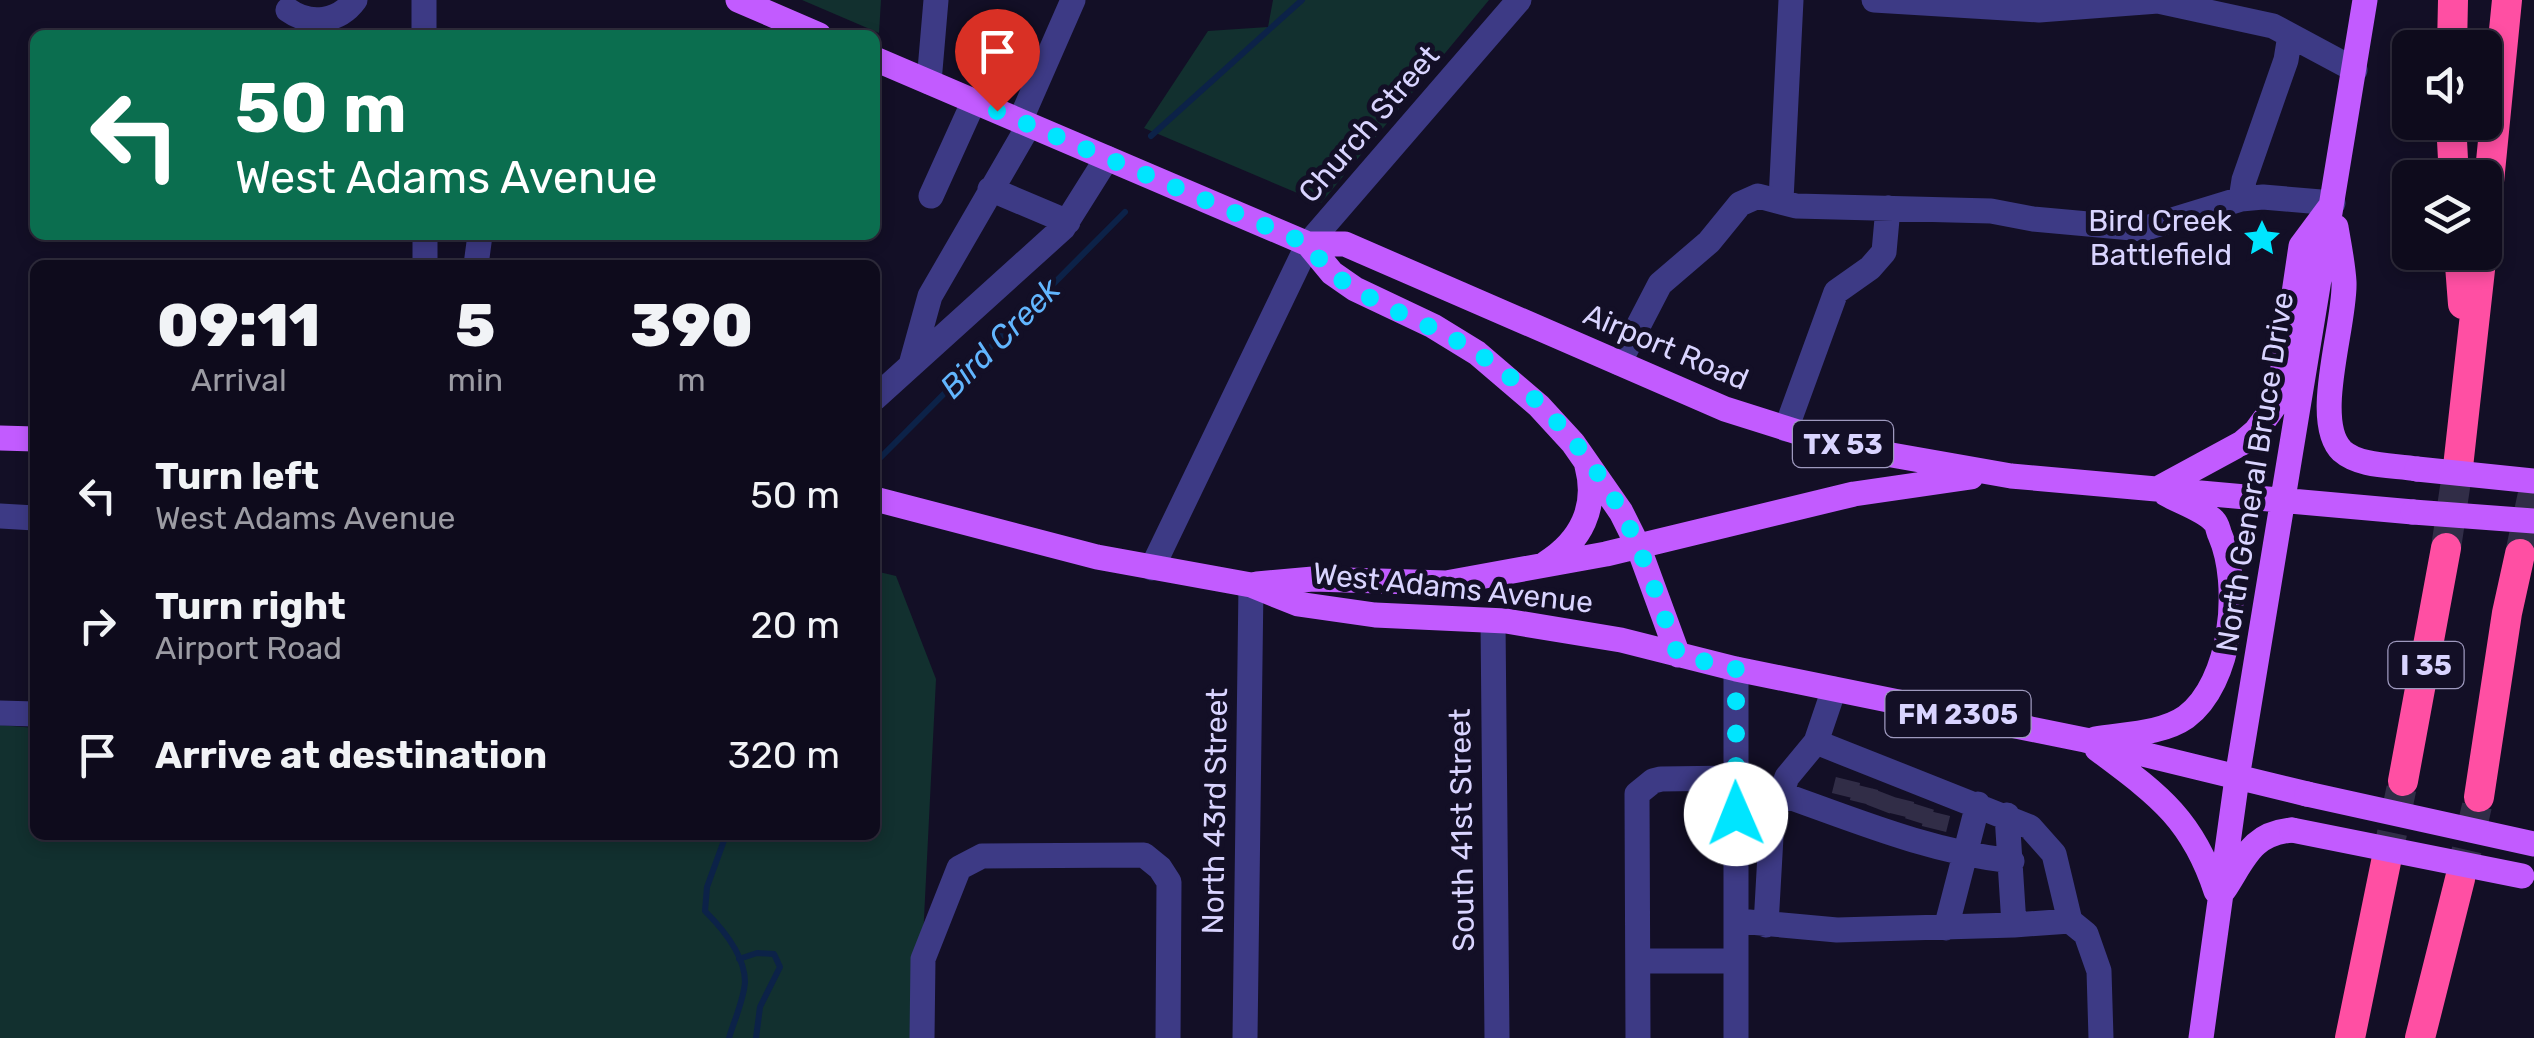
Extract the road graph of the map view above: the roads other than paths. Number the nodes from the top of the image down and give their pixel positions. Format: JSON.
{"nodes":[{"id":1,"x":355,"y":0,"type":"edge"},
{"id":2,"x":424,"y":0,"type":"edge"},
{"id":3,"x":738,"y":0,"type":"edge"},
{"id":4,"x":936,"y":0,"type":"edge"},
{"id":5,"x":1073,"y":0,"type":"edge"},
{"id":6,"x":1519,"y":0,"type":"edge"},
{"id":7,"x":1791,"y":0,"type":"edge"},
{"id":8,"x":1874,"y":0,"type":"edge"},
{"id":9,"x":2366,"y":0,"type":"edge"},
{"id":10,"x":2453,"y":0,"type":"edge"},
{"id":11,"x":2506,"y":0,"type":"edge"},
{"id":12,"x":2158,"y":1,"type":"edge"},
{"id":13,"x":296,"y":20,"type":"edge"},
{"id":14,"x":424,"y":30,"type":"edge"},
{"id":15,"x":807,"y":30,"type":"edge"},
{"id":16,"x":2452,"y":30,"type":"edge"},
{"id":17,"x":2290,"y":36,"type":"junction"},
{"id":18,"x":880,"y":61,"type":"edge"},
{"id":19,"x":2355,"y":70,"type":"junction"},
{"id":20,"x":929,"y":82,"type":"junction"},
{"id":21,"x":974,"y":101,"type":"junction"},
{"id":22,"x":1025,"y":123,"type":"junction"},
{"id":23,"x":1107,"y":158,"type":"junction"},
{"id":24,"x":2491,"y":160,"type":"edge"},
{"id":25,"x":990,"y":190,"type":"junction"},
{"id":26,"x":931,"y":196,"type":"dead end"},
{"id":27,"x":2241,"y":199,"type":"junction"},
{"id":28,"x":2333,"y":202,"type":"junction"},
{"id":29,"x":1788,"y":203,"type":"junction"},
{"id":30,"x":1888,"y":208,"type":"junction"},
{"id":31,"x":1068,"y":222,"type":"junction"},
{"id":32,"x":1308,"y":244,"type":"junction"},
{"id":33,"x":2460,"y":270,"type":"edge"},
{"id":34,"x":2480,"y":270,"type":"edge"},
{"id":35,"x":930,"y":296,"type":"junction"},
{"id":36,"x":964,"y":316,"type":"junction"},
{"id":37,"x":912,"y":363,"type":"junction"},
{"id":38,"x":1619,"y":363,"type":"junction"},
{"id":39,"x":880,"y":393,"type":"edge"},
{"id":40,"x":2468,"y":394,"type":"junction"},
{"id":41,"x":1786,"y":429,"type":"junction"},
{"id":42,"x":0,"y":438,"type":"edge"},
{"id":43,"x":30,"y":439,"type":"edge"},
{"id":44,"x":1584,"y":456,"type":"junction"},
{"id":45,"x":2458,"y":466,"type":"tunnel mouth"},
{"id":46,"x":2010,"y":476,"type":"junction"},
{"id":47,"x":2534,"y":481,"type":"edge"},
{"id":48,"x":2156,"y":489,"type":"junction"},
{"id":49,"x":880,"y":500,"type":"edge"},
{"id":50,"x":2283,"y":500,"type":"junction"},
{"id":51,"x":0,"y":516,"type":"edge"},
{"id":52,"x":30,"y":518,"type":"edge"},
{"id":53,"x":2534,"y":522,"type":"edge"},
{"id":54,"x":1638,"y":546,"type":"junction"},
{"id":55,"x":2446,"y":548,"type":"tunnel mouth"},
{"id":56,"x":2520,"y":554,"type":"tunnel mouth"},
{"id":57,"x":1152,"y":568,"type":"junction"},
{"id":58,"x":1532,"y":568,"type":"junction"},
{"id":59,"x":1251,"y":585,"type":"junction"},
{"id":60,"x":1492,"y":620,"type":"junction"},
{"id":61,"x":1678,"y":655,"type":"junction"},
{"id":62,"x":1736,"y":669,"type":"junction"},
{"id":63,"x":1834,"y":689,"type":"junction"},
{"id":64,"x":0,"y":713,"type":"edge"},
{"id":65,"x":30,"y":714,"type":"edge"},
{"id":66,"x":2085,"y":740,"type":"junction"},
{"id":67,"x":1816,"y":742,"type":"junction"},
{"id":68,"x":1736,"y":778,"type":"junction"},
{"id":69,"x":2237,"y":778,"type":"junction"},
{"id":70,"x":2403,"y":780,"type":"tunnel mouth"},
{"id":71,"x":1781,"y":794,"type":"junction"},
{"id":72,"x":2479,"y":797,"type":"tunnel mouth"},
{"id":73,"x":1891,"y":803,"type":"junction"},
{"id":74,"x":1978,"y":804,"type":"junction"},
{"id":75,"x":2008,"y":815,"type":"junction"},
{"id":76,"x":2534,"y":844,"type":"edge"},
{"id":77,"x":1964,"y":855,"type":"junction"},
{"id":78,"x":2012,"y":861,"type":"junction"},
{"id":79,"x":2386,"y":862,"type":"tunnel mouth"},
{"id":80,"x":2460,"y":878,"type":"tunnel mouth"},
{"id":81,"x":2528,"y":879,"type":"edge"},
{"id":82,"x":2219,"y":898,"type":"junction"},
{"id":83,"x":1738,"y":921,"type":"junction"},
{"id":84,"x":2070,"y":922,"type":"junction"},
{"id":85,"x":2014,"y":925,"type":"junction"},
{"id":86,"x":1766,"y":926,"type":"junction"},
{"id":87,"x":1946,"y":928,"type":"junction"},
{"id":88,"x":1736,"y":960,"type":"junction"},
{"id":89,"x":1638,"y":961,"type":"junction"},
{"id":90,"x":922,"y":1038,"type":"edge"},
{"id":91,"x":1168,"y":1038,"type":"edge"},
{"id":92,"x":1245,"y":1038,"type":"edge"},
{"id":93,"x":1497,"y":1038,"type":"edge"},
{"id":94,"x":1638,"y":1038,"type":"edge"},
{"id":95,"x":1736,"y":1038,"type":"edge"},
{"id":96,"x":2101,"y":1038,"type":"edge"},
{"id":97,"x":2202,"y":1038,"type":"edge"},
{"id":98,"x":2350,"y":1038,"type":"edge"},
{"id":99,"x":2420,"y":1038,"type":"edge"}],
"edges":[{"from":1,"to":13,"type":"street"},
{"from":2,"to":14,"type":"street"},
{"from":3,"to":15,"type":"main road"},
{"from":4,"to":20,"type":"street"},
{"from":5,"to":22,"type":"street"},
{"from":6,"to":32,"type":"street","name":"Church Street"},
{"from":7,"to":29,"type":"street"},
{"from":8,"to":12,"type":"street"},
{"from":9,"to":19,"type":"main road","name":"North General Bruce Drive"},
{"from":10,"to":16,"type":"highway"},
{"from":11,"to":24,"type":"highway"},
{"from":12,"to":17,"type":"street"},
{"from":17,"to":19,"type":"street"},
{"from":17,"to":27,"type":"street"},
{"from":18,"to":20,"type":"main road","name":"Airport Road","number":"TX 53"},
{"from":19,"to":28,"type":"main road","name":"North General Bruce Drive"},
{"from":20,"to":21,"type":"main road","name":"Airport Road","number":"TX 53"},
{"from":21,"to":22,"type":"main road","name":"Airport Road","number":"TX 53"},
{"from":21,"to":26,"type":"street"},
{"from":22,"to":23,"type":"main road","name":"Airport Road","number":"TX 53"},
{"from":22,"to":25,"type":"street"},
{"from":23,"to":31,"type":"street"},
{"from":23,"to":32,"type":"main road","name":"Airport Road","number":"TX 53"},
{"from":25,"to":31,"type":"street"},
{"from":25,"to":35,"type":"street"},
{"from":27,"to":28,"type":"street"},
{"from":27,"to":30,"type":"street"},
{"from":28,"to":47,"type":"main road","bridge":true},
{"from":28,"to":48,"type":"main road"},
{"from":28,"to":50,"type":"main road","name":"North General Bruce Drive"},
{"from":29,"to":30,"type":"street"},
{"from":29,"to":38,"type":"street"},
{"from":30,"to":41,"type":"street"},
{"from":31,"to":36,"type":"street"},
{"from":32,"to":38,"type":"main road","name":"Airport Road","number":"TX 53"},
{"from":32,"to":44,"type":"main road","name":"Airport Road","number":"TX 53"},
{"from":32,"to":57,"type":"street"},
{"from":33,"to":40,"type":"highway"},
{"from":34,"to":40,"type":"highway"},
{"from":35,"to":36,"type":"street"},
{"from":35,"to":37,"type":"street"},
{"from":36,"to":37,"type":"street"},
{"from":37,"to":39,"type":"street"},
{"from":38,"to":41,"type":"main road","name":"Airport Road","number":"TX 53"},
{"from":40,"to":45,"type":"highway"},
{"from":41,"to":46,"type":"main road","name":"Airport Road","number":"TX 53"},
{"from":42,"to":43,"type":"main road"},
{"from":44,"to":54,"type":"main road","name":"Airport Road","number":"TX 53"},
{"from":44,"to":58,"type":"main road"},
{"from":46,"to":48,"type":"main road","name":"Airport Road","number":"TX 53"},
{"from":46,"to":54,"type":"main road","name":"Airport Road","number":"TX 53"},
{"from":48,"to":50,"type":"main road","name":"Airport Road","number":"TX 53"},
{"from":48,"to":66,"type":"main road"},
{"from":49,"to":57,"type":"main road","name":"West Adams Avenue","number":"FM 2305"},
{"from":50,"to":53,"type":"main road","name":"Airport Road","number":"TX 53","bridge":true},
{"from":50,"to":69,"type":"main road","name":"North General Bruce Drive"},
{"from":51,"to":52,"type":"street"},
{"from":54,"to":58,"type":"main road","name":"West Adams Avenue","number":"FM 2305"},
{"from":54,"to":61,"type":"main road","name":"Airport Road","number":"TX 53"},
{"from":55,"to":70,"type":"highway","number":"I 35"},
{"from":56,"to":72,"type":"highway","number":"I 35"},
{"from":57,"to":59,"type":"main road","name":"West Adams Avenue","number":"FM 2305"},
{"from":58,"to":59,"type":"main road","name":"West Adams Avenue","number":"FM 2305"},
{"from":59,"to":60,"type":"main road","name":"West Adams Avenue","number":"FM 2305"},
{"from":59,"to":92,"type":"street","name":"North 43rd Street"},
{"from":60,"to":61,"type":"main road","name":"West Adams Avenue","number":"FM 2305"},
{"from":60,"to":93,"type":"street","name":"South 41st Street"},
{"from":61,"to":62,"type":"main road","name":"West Adams Avenue","number":"FM 2305"},
{"from":62,"to":63,"type":"main road","name":"West Adams Avenue","number":"FM 2305"},
{"from":62,"to":68,"type":"street"},
{"from":63,"to":66,"type":"main road","name":"West Adams Avenue","number":"FM 2305"},
{"from":63,"to":67,"type":"street"},
{"from":64,"to":65,"type":"street"},
{"from":66,"to":69,"type":"main road","name":"West Adams Avenue","number":"FM 2305"},
{"from":66,"to":82,"type":"main road"},
{"from":67,"to":71,"type":"street"},
{"from":67,"to":73,"type":"street"},
{"from":68,"to":83,"type":"street"},
{"from":68,"to":89,"type":"street"},
{"from":69,"to":76,"type":"main road","name":"West Adams Avenue","bridge":true},
{"from":69,"to":82,"type":"main road","name":"North General Bruce Drive"},
{"from":71,"to":73,"type":"street"},
{"from":71,"to":86,"type":"street"},
{"from":73,"to":74,"type":"street"},
{"from":73,"to":77,"type":"street"},
{"from":74,"to":75,"type":"street"},
{"from":74,"to":77,"type":"street"},
{"from":75,"to":78,"type":"street"},
{"from":75,"to":84,"type":"street"},
{"from":77,"to":78,"type":"street"},
{"from":77,"to":87,"type":"street"},
{"from":78,"to":85,"type":"street"},
{"from":79,"to":98,"type":"highway"},
{"from":80,"to":99,"type":"highway"},
{"from":81,"to":82,"type":"main road","bridge":true},
{"from":82,"to":97,"type":"main road","name":"North General Bruce Drive"},
{"from":83,"to":86,"type":"street"},
{"from":83,"to":88,"type":"street"},
{"from":84,"to":85,"type":"street"},
{"from":84,"to":96,"type":"street"},
{"from":85,"to":87,"type":"street"},
{"from":86,"to":87,"type":"street"},
{"from":88,"to":89,"type":"street"},
{"from":88,"to":95,"type":"street"},
{"from":89,"to":94,"type":"street"},
{"from":90,"to":91,"type":"street"}]}
